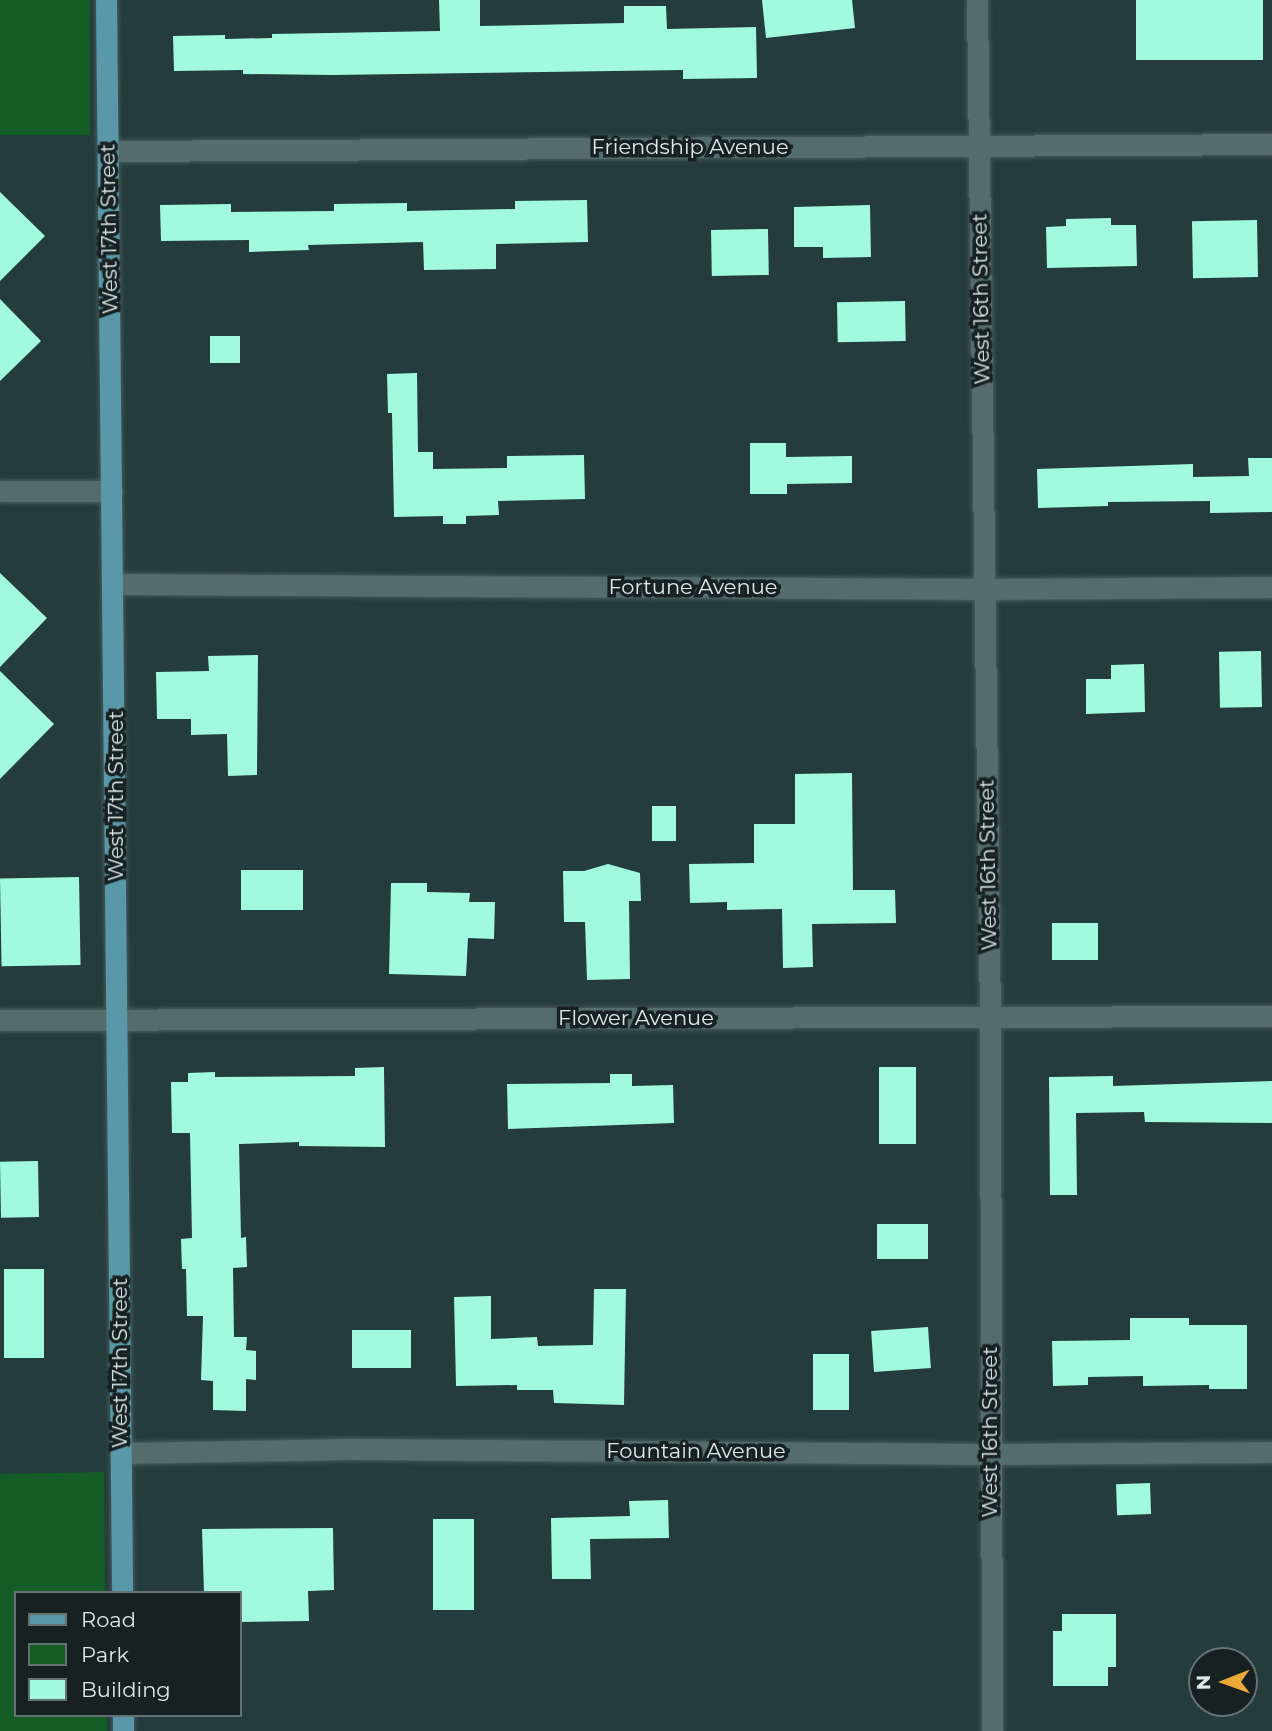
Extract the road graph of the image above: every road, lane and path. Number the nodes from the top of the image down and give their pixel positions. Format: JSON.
{"nodes":[{"id":1,"x":106,"y":0,"type":"edge"},
{"id":2,"x":977,"y":0,"type":"edge"},
{"id":3,"x":1272,"y":144,"type":"edge"},
{"id":4,"x":978,"y":146,"type":"junction"},
{"id":5,"x":108,"y":151,"type":"junction"},
{"id":6,"x":0,"y":491,"type":"edge"},
{"id":7,"x":112,"y":491,"type":"junction"},
{"id":8,"x":114,"y":584,"type":"junction"},
{"id":9,"x":1272,"y":587,"type":"edge"},
{"id":10,"x":985,"y":589,"type":"junction"},
{"id":11,"x":1272,"y":1016,"type":"edge"},
{"id":12,"x":990,"y":1017,"type":"junction"},
{"id":13,"x":0,"y":1020,"type":"edge"},
{"id":14,"x":118,"y":1021,"type":"junction"},
{"id":15,"x":121,"y":1452,"type":"junction"},
{"id":16,"x":1272,"y":1452,"type":"edge"},
{"id":17,"x":990,"y":1454,"type":"junction"},
{"id":18,"x":122,"y":1591,"type":"edge"},
{"id":19,"x":992,"y":1731,"type":"edge"}],
"edges":[{"from":1,"to":5,"type":"main road","name":"West 17th Street"},
{"from":2,"to":4,"type":"street","name":"West 16th Street"},
{"from":3,"to":4,"type":"street","name":"Friendship Avenue"},
{"from":4,"to":5,"type":"street","name":"Friendship Avenue"},
{"from":4,"to":10,"type":"street","name":"West 16th Street"},
{"from":5,"to":7,"type":"main road","name":"West 17th Street"},
{"from":6,"to":7,"type":"street"},
{"from":7,"to":8,"type":"main road","name":"West 17th Street"},
{"from":8,"to":10,"type":"street","name":"Fortune Avenue"},
{"from":8,"to":14,"type":"main road","name":"West 17th Street"},
{"from":9,"to":10,"type":"street","name":"Fortune Avenue"},
{"from":10,"to":12,"type":"street","name":"West 16th Street"},
{"from":11,"to":12,"type":"street","name":"Flower Avenue"},
{"from":12,"to":14,"type":"street","name":"Flower Avenue"},
{"from":12,"to":17,"type":"street","name":"West 16th Street"},
{"from":13,"to":14,"type":"street","name":"Flower Avenue"},
{"from":14,"to":15,"type":"main road","name":"West 17th Street"},
{"from":15,"to":17,"type":"street","name":"Fountain Avenue"},
{"from":15,"to":18,"type":"main road","name":"West 17th Street"},
{"from":16,"to":17,"type":"street","name":"Fountain Avenue"},
{"from":17,"to":19,"type":"street","name":"West 16th Street"}]}
